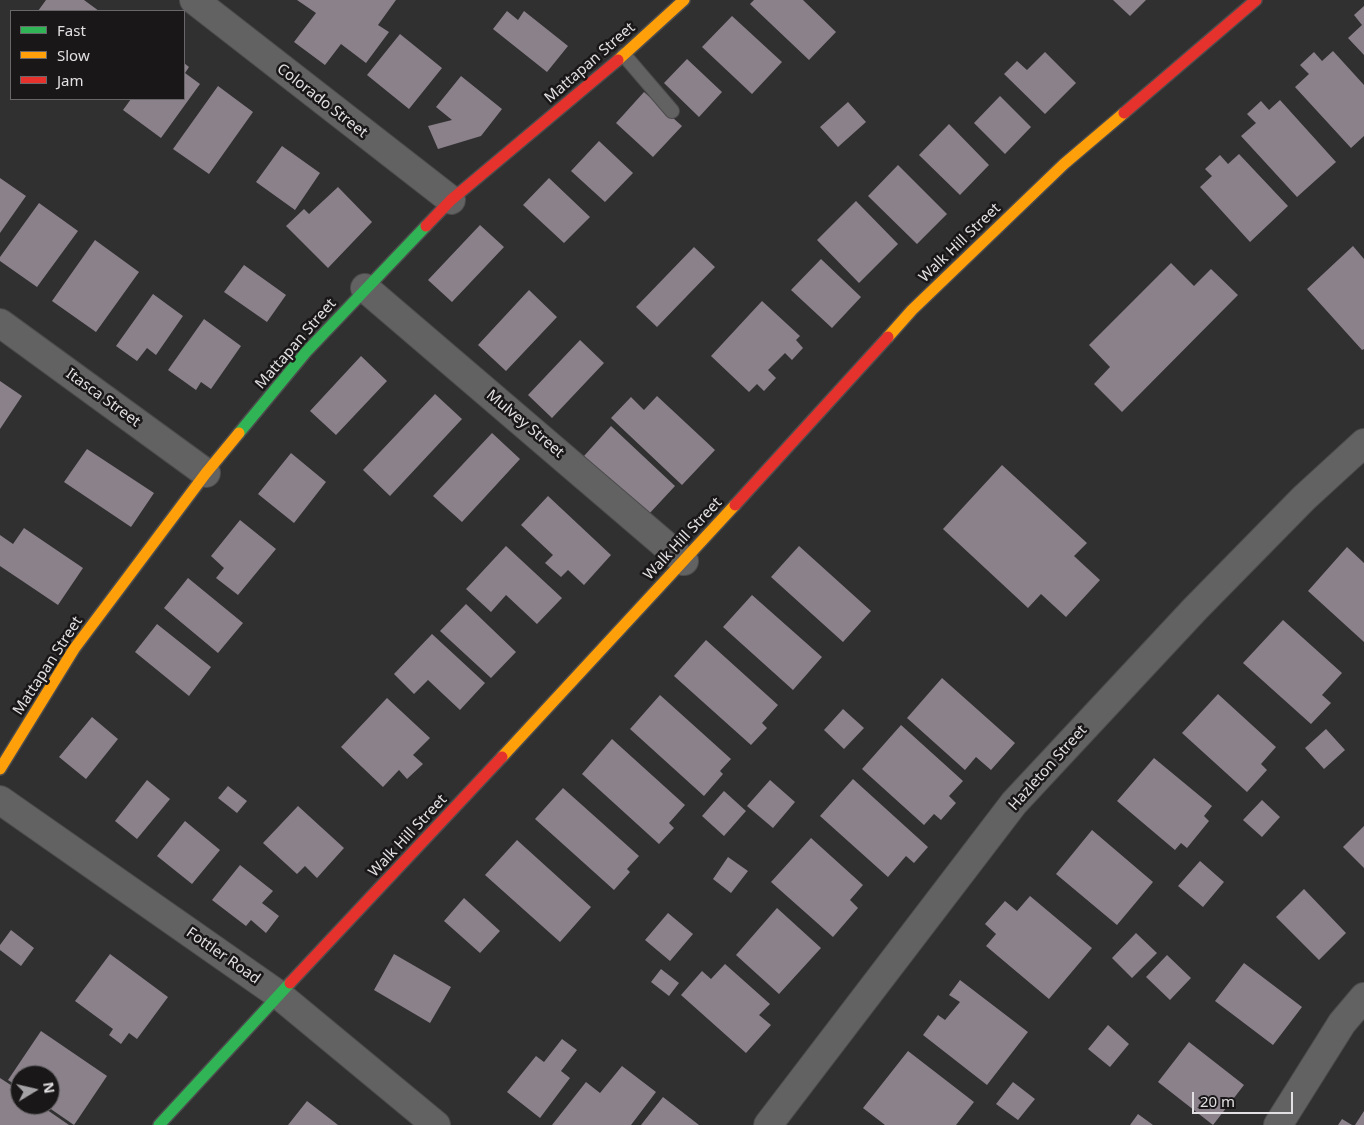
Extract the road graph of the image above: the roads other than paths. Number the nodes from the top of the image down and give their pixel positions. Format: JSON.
{"nodes":[{"id":1,"x":194,"y":0,"type":"edge"},
{"id":2,"x":684,"y":0,"type":"edge"},
{"id":3,"x":1256,"y":0,"type":"edge"},
{"id":4,"x":624,"y":55,"type":"junction"},
{"id":5,"x":672,"y":111,"type":"dead end"},
{"id":6,"x":450,"y":200,"type":"junction"},
{"id":7,"x":365,"y":288,"type":"junction"},
{"id":8,"x":0,"y":323,"type":"edge"},
{"id":9,"x":1364,"y":443,"type":"edge"},
{"id":10,"x":206,"y":473,"type":"junction"},
{"id":11,"x":684,"y":561,"type":"junction"},
{"id":12,"x":0,"y":769,"type":"edge"},
{"id":13,"x":0,"y":800,"type":"edge"},
{"id":14,"x":279,"y":995,"type":"junction"},
{"id":15,"x":1364,"y":996,"type":"edge"},
{"id":16,"x":159,"y":1125,"type":"edge"},
{"id":17,"x":436,"y":1125,"type":"edge"},
{"id":18,"x":768,"y":1125,"type":"edge"},
{"id":19,"x":1278,"y":1125,"type":"edge"}],
"edges":[{"from":1,"to":6,"type":"street","name":"Colorado Street"},
{"from":2,"to":4,"type":"main road","name":"Mattapan Street"},
{"from":3,"to":11,"type":"main road","name":"Walk Hill Street"},
{"from":4,"to":5,"type":"lane"},
{"from":4,"to":6,"type":"main road","name":"Mattapan Street"},
{"from":6,"to":7,"type":"main road","name":"Mattapan Street"},
{"from":7,"to":10,"type":"main road","name":"Mattapan Street"},
{"from":7,"to":11,"type":"street","name":"Mulvey Street"},
{"from":8,"to":10,"type":"street","name":"Itasca Street"},
{"from":9,"to":18,"type":"street","name":"Hazleton Street"},
{"from":10,"to":12,"type":"main road","name":"Mattapan Street"},
{"from":11,"to":14,"type":"main road","name":"Walk Hill Street"},
{"from":13,"to":14,"type":"street","name":"Fottler Road"},
{"from":14,"to":16,"type":"main road","name":"Walk Hill Street"},
{"from":14,"to":17,"type":"street","name":"Fottler Road"},
{"from":15,"to":19,"type":"street"}]}
